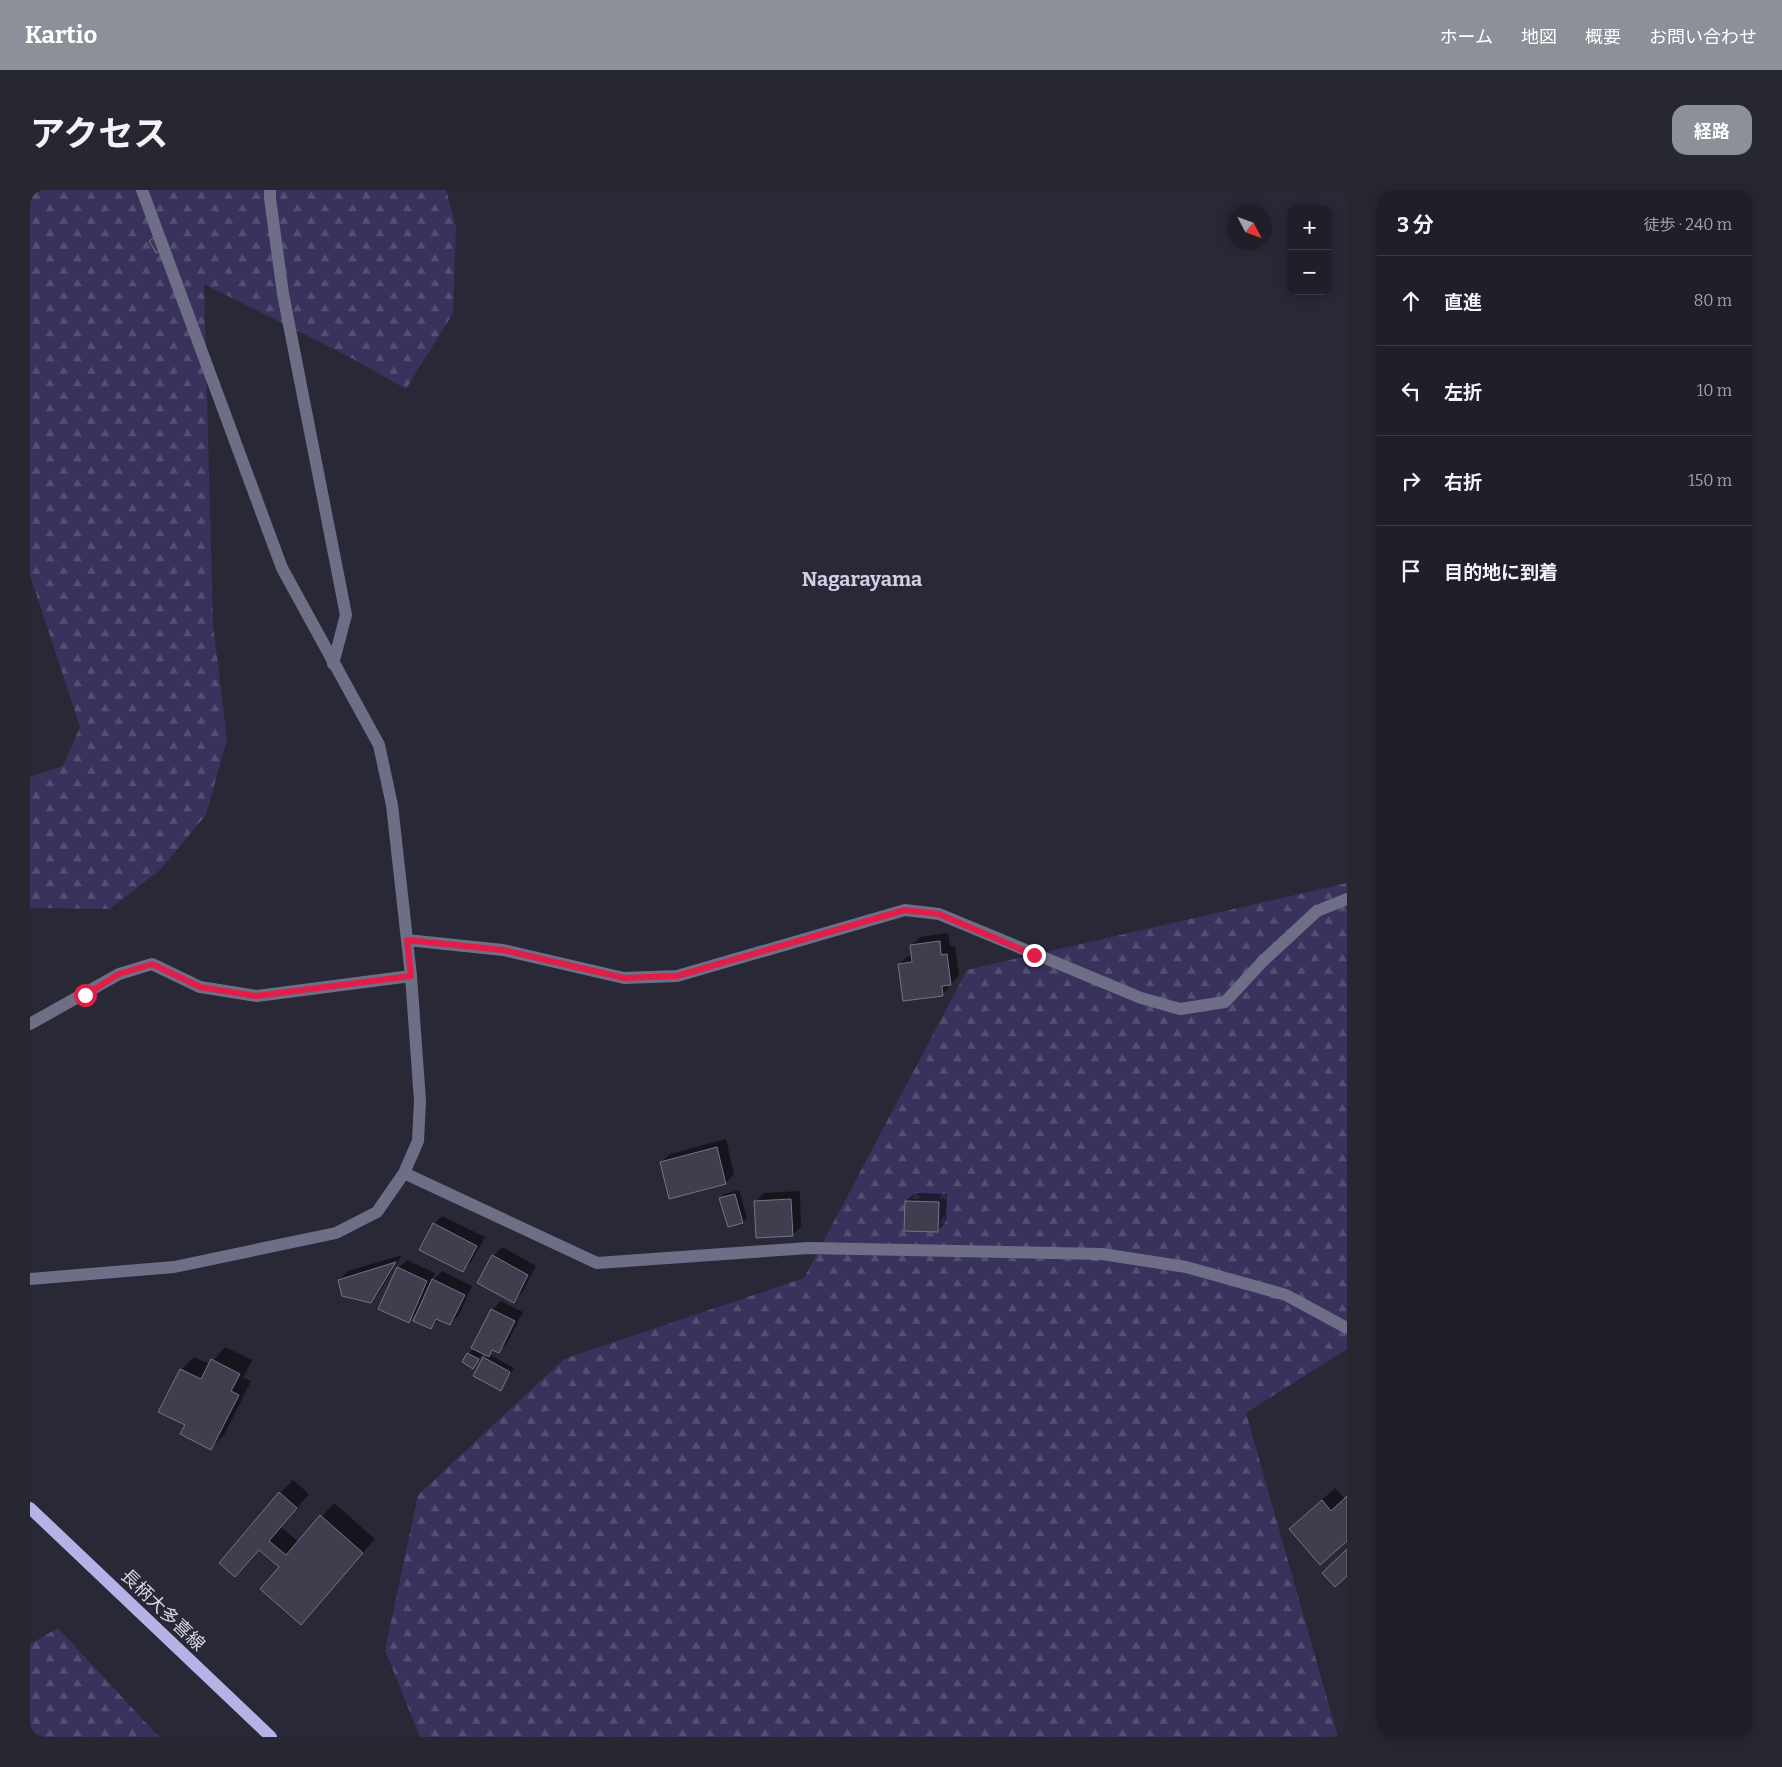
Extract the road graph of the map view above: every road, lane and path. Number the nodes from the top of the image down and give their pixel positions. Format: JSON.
{"nodes":[{"id":1,"x":142,"y":190,"type":"edge"},
{"id":2,"x":270,"y":190,"type":"edge"},
{"id":3,"x":333,"y":664,"type":"junction"},
{"id":4,"x":1347,"y":899,"type":"edge"},
{"id":5,"x":407,"y":940,"type":"junction"},
{"id":6,"x":411,"y":976,"type":"junction"},
{"id":7,"x":30,"y":1024,"type":"edge"},
{"id":8,"x":404,"y":1173,"type":"junction"},
{"id":9,"x":30,"y":1279,"type":"edge"},
{"id":10,"x":1347,"y":1328,"type":"edge"},
{"id":11,"x":30,"y":1508,"type":"edge"},
{"id":12,"x":271,"y":1737,"type":"edge"}],
"edges":[{"from":1,"to":3,"type":"street"},
{"from":2,"to":3,"type":"street"},
{"from":3,"to":5,"type":"street"},
{"from":4,"to":5,"type":"street"},
{"from":5,"to":6,"type":"street"},
{"from":6,"to":7,"type":"street"},
{"from":6,"to":8,"type":"street"},
{"from":8,"to":9,"type":"street"},
{"from":8,"to":10,"type":"street"},
{"from":11,"to":12,"type":"main road","name":"長柄大多喜線"}]}
